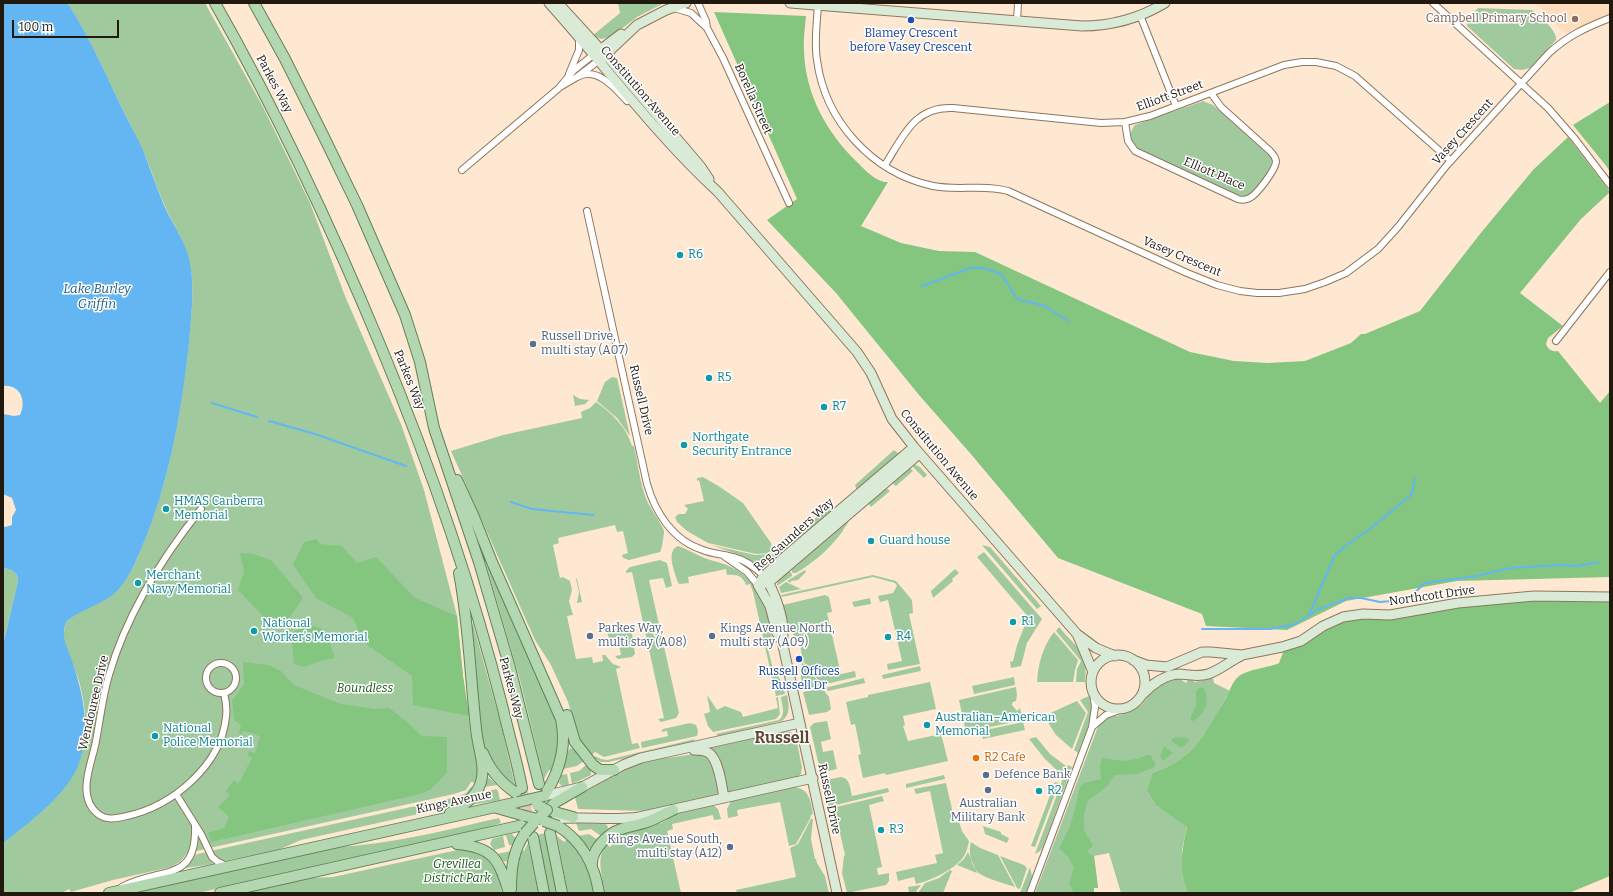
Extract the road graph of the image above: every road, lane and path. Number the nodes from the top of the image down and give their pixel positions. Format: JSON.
{"nodes":[{"id":1,"x":214,"y":3,"type":"edge"},
{"id":2,"x":254,"y":3,"type":"edge"},
{"id":3,"x":549,"y":3,"type":"edge"},
{"id":4,"x":558,"y":3,"type":"edge"},
{"id":5,"x":686,"y":3,"type":"edge"},
{"id":6,"x":698,"y":3,"type":"edge"},
{"id":7,"x":790,"y":3,"type":"edge"},
{"id":8,"x":1018,"y":3,"type":"edge"},
{"id":9,"x":1165,"y":3,"type":"edge"},
{"id":10,"x":1433,"y":3,"type":"edge"},
{"id":11,"x":672,"y":5,"type":"edge"},
{"id":12,"x":818,"y":5,"type":"junction"},
{"id":13,"x":1140,"y":15,"type":"junction"},
{"id":14,"x":1610,"y":18,"type":"edge"},
{"id":15,"x":1017,"y":21,"type":"junction"},
{"id":16,"x":707,"y":28,"type":"junction"},
{"id":17,"x":575,"y":32,"type":"junction"},
{"id":18,"x":599,"y":55,"type":"junction"},
{"id":19,"x":577,"y":77,"type":"junction"},
{"id":20,"x":566,"y":78,"type":"junction"},
{"id":21,"x":1522,"y":83,"type":"junction"},
{"id":22,"x":559,"y":88,"type":"junction"},
{"id":23,"x":1211,"y":93,"type":"junction"},
{"id":24,"x":1176,"y":106,"type":"junction"},
{"id":25,"x":639,"y":108,"type":"junction"},
{"id":26,"x":1126,"y":122,"type":"junction"},
{"id":27,"x":1451,"y":161,"type":"junction"},
{"id":28,"x":885,"y":166,"type":"junction"},
{"id":29,"x":462,"y":170,"type":"dead end"},
{"id":30,"x":1610,"y":184,"type":"edge"},
{"id":31,"x":718,"y":192,"type":"junction"},
{"id":32,"x":789,"y":203,"type":"dead end"},
{"id":33,"x":587,"y":211,"type":"dead end"},
{"id":34,"x":1610,"y":272,"type":"edge"},
{"id":35,"x":1556,"y":341,"type":"dead end"},
{"id":36,"x":441,"y":449,"type":"junction"},
{"id":37,"x":916,"y":450,"type":"junction"},
{"id":38,"x":200,"y":509,"type":"dead end"},
{"id":39,"x":448,"y":524,"type":"junction"},
{"id":40,"x":724,"y":556,"type":"junction"},
{"id":41,"x":766,"y":579,"type":"junction"},
{"id":42,"x":758,"y":585,"type":"junction"},
{"id":43,"x":1610,"y":597,"type":"edge"},
{"id":44,"x":1077,"y":634,"type":"junction"},
{"id":45,"x":782,"y":641,"type":"junction"},
{"id":46,"x":1242,"y":655,"type":"junction"},
{"id":47,"x":1115,"y":656,"type":"junction"},
{"id":48,"x":1133,"y":660,"type":"junction"},
{"id":49,"x":1093,"y":672,"type":"junction"},
{"id":50,"x":1093,"y":692,"type":"junction"},
{"id":51,"x":224,"y":693,"type":"junction"},
{"id":52,"x":550,"y":693,"type":"junction"},
{"id":53,"x":1141,"y":696,"type":"junction"},
{"id":54,"x":1122,"y":709,"type":"junction"},
{"id":55,"x":800,"y":723,"type":"junction"},
{"id":56,"x":1092,"y":727,"type":"junction"},
{"id":57,"x":477,"y":737,"type":"junction"},
{"id":58,"x":683,"y":749,"type":"junction"},
{"id":59,"x":614,"y":770,"type":"junction"},
{"id":60,"x":813,"y":778,"type":"junction"},
{"id":61,"x":539,"y":784,"type":"dead end"},
{"id":62,"x":582,"y":787,"type":"joint"},
{"id":63,"x":176,"y":794,"type":"junction"},
{"id":64,"x":521,"y":796,"type":"junction"},
{"id":65,"x":724,"y":798,"type":"junction"},
{"id":66,"x":536,"y":805,"type":"junction"},
{"id":67,"x":552,"y":806,"type":"junction"},
{"id":68,"x":493,"y":808,"type":"junction"},
{"id":69,"x":673,"y":810,"type":"junction"},
{"id":70,"x":573,"y":817,"type":"joint"},
{"id":71,"x":439,"y":819,"type":"junction"},
{"id":72,"x":539,"y":821,"type":"junction"},
{"id":73,"x":525,"y":824,"type":"junction"},
{"id":74,"x":195,"y":826,"type":"junction"},
{"id":75,"x":550,"y":833,"type":"dead end"},
{"id":76,"x":445,"y":843,"type":"junction"},
{"id":77,"x":230,"y":866,"type":"junction"},
{"id":78,"x":592,"y":867,"type":"junction"},
{"id":79,"x":111,"y":892,"type":"edge"},
{"id":80,"x":220,"y":893,"type":"edge"},
{"id":81,"x":510,"y":893,"type":"edge"},
{"id":82,"x":544,"y":893,"type":"edge"},
{"id":83,"x":562,"y":893,"type":"edge"},
{"id":84,"x":599,"y":893,"type":"edge"},
{"id":85,"x":837,"y":893,"type":"edge"},
{"id":86,"x":1030,"y":893,"type":"edge"}],
"edges":[{"from":1,"to":39,"type":"main road","name":"Parkes Way"},
{"from":2,"to":36,"type":"main road","name":"Parkes Way"},
{"from":3,"to":17,"type":"street","name":"Constitution Avenue"},
{"from":4,"to":18,"type":"street","name":"Constitution Avenue"},
{"from":5,"to":11,"type":"street"},
{"from":6,"to":16,"type":"street","name":"Borella Street"},
{"from":7,"to":12,"type":"street"},
{"from":8,"to":15,"type":"street"},
{"from":9,"to":13,"type":"street"},
{"from":10,"to":21,"type":"street"},
{"from":11,"to":16,"type":"street"},
{"from":11,"to":18,"type":"street"},
{"from":12,"to":15,"type":"street"},
{"from":12,"to":28,"type":"street","name":"Vasey Crescent"},
{"from":13,"to":15,"type":"street"},
{"from":13,"to":24,"type":"street"},
{"from":14,"to":21,"type":"street","name":"Vasey Crescent"},
{"from":16,"to":32,"type":"street","name":"Borella Street"},
{"from":17,"to":18,"type":"street","name":"Constitution Avenue"},
{"from":17,"to":20,"type":"street"},
{"from":18,"to":19,"type":"street"},
{"from":18,"to":20,"type":"street"},
{"from":18,"to":25,"type":"street","name":"Constitution Avenue"},
{"from":18,"to":31,"type":"street","name":"Constitution Avenue"},
{"from":19,"to":22,"type":"street"},
{"from":19,"to":25,"type":"street"},
{"from":20,"to":22,"type":"street"},
{"from":21,"to":27,"type":"street","name":"Vasey Crescent"},
{"from":21,"to":30,"type":"street"},
{"from":22,"to":29,"type":"street"},
{"from":23,"to":24,"type":"street","name":"Elliott Street"},
{"from":23,"to":26,"type":"street","name":"Elliott Place"},
{"from":23,"to":27,"type":"street","name":"Elliott Street"},
{"from":24,"to":26,"type":"street","name":"Elliott Street"},
{"from":25,"to":31,"type":"street","name":"Constitution Avenue"},
{"from":26,"to":28,"type":"street","name":"Elliott Street"},
{"from":27,"to":28,"type":"street","name":"Vasey Crescent"},
{"from":31,"to":37,"type":"street","name":"Constitution Avenue"},
{"from":33,"to":40,"type":"street","name":"Russell Drive"},
{"from":34,"to":35,"type":"street"},
{"from":36,"to":52,"type":"main road"},
{"from":36,"to":61,"type":"main road","name":"Parkes Way"},
{"from":37,"to":41,"type":"street","name":"Reg Saunders Way"},
{"from":37,"to":44,"type":"street","name":"Constitution Avenue"},
{"from":38,"to":63,"type":"street","name":"Wendouree Drive"},
{"from":39,"to":57,"type":"main road"},
{"from":39,"to":64,"type":"main road","name":"Parkes Way"},
{"from":40,"to":41,"type":"street","name":"Russell Drive"},
{"from":40,"to":42,"type":"street","name":"Russell Drive"},
{"from":41,"to":42,"type":"street","name":"Reg Saunders Way"},
{"from":41,"to":45,"type":"street","name":"Russell Drive"},
{"from":42,"to":45,"type":"street","name":"Russell Drive"},
{"from":43,"to":46,"type":"street","name":"Northcott Drive"},
{"from":44,"to":47,"type":"street","name":"Constitution Avenue"},
{"from":44,"to":49,"type":"street","name":"Constitution Avenue"},
{"from":45,"to":55,"type":"street","name":"Russell Drive"},
{"from":46,"to":48,"type":"street","name":"Northcott Drive"},
{"from":46,"to":53,"type":"street","name":"Northcott Drive"},
{"from":47,"to":48,"type":"street"},
{"from":47,"to":49,"type":"street"},
{"from":48,"to":53,"type":"street"},
{"from":49,"to":50,"type":"street"},
{"from":50,"to":54,"type":"street"},
{"from":50,"to":56,"type":"street"},
{"from":51,"to":51,"type":"street"},
{"from":51,"to":63,"type":"street","name":"Wendouree Drive"},
{"from":52,"to":59,"type":"main road"},
{"from":52,"to":67,"type":"main road"},
{"from":53,"to":54,"type":"street"},
{"from":54,"to":56,"type":"street"},
{"from":55,"to":58,"type":"street"},
{"from":55,"to":60,"type":"street","name":"Russell Drive"},
{"from":56,"to":86,"type":"street"},
{"from":57,"to":64,"type":"main road"},
{"from":57,"to":71,"type":"main road"},
{"from":58,"to":59,"type":"street"},
{"from":58,"to":65,"type":"street"},
{"from":59,"to":62,"type":"street"},
{"from":60,"to":65,"type":"street"},
{"from":60,"to":85,"type":"street","name":"Russell Drive"},
{"from":62,"to":67,"type":"main road"},
{"from":63,"to":74,"type":"street"},
{"from":64,"to":66,"type":"main road","bridge":true},
{"from":64,"to":67,"type":"main road","name":"Kings Avenue","bridge":true},
{"from":64,"to":68,"type":"main road","name":"Kings Avenue"},
{"from":65,"to":69,"type":"street"},
{"from":66,"to":67,"type":"main road","bridge":true},
{"from":66,"to":73,"type":"main road"},
{"from":67,"to":70,"type":"main road"},
{"from":67,"to":72,"type":"main road","bridge":true},
{"from":67,"to":72,"type":"main road","bridge":true},
{"from":67,"to":78,"type":"main road"},
{"from":68,"to":71,"type":"main road","name":"Kings Avenue"},
{"from":68,"to":73,"type":"main road"},
{"from":69,"to":70,"type":"street"},
{"from":69,"to":78,"type":"main road"},
{"from":71,"to":77,"type":"main road","name":"Kings Avenue"},
{"from":72,"to":73,"type":"main road","bridge":true},
{"from":72,"to":73,"type":"main road","bridge":true},
{"from":73,"to":76,"type":"main road"},
{"from":73,"to":81,"type":"main road"},
{"from":73,"to":82,"type":"main road"},
{"from":74,"to":77,"type":"street"},
{"from":74,"to":79,"type":"street"},
{"from":75,"to":83,"type":"main road"},
{"from":76,"to":80,"type":"main road"},
{"from":76,"to":81,"type":"main road"},
{"from":77,"to":79,"type":"main road","name":"Kings Avenue"},
{"from":78,"to":84,"type":"main road"}]}
